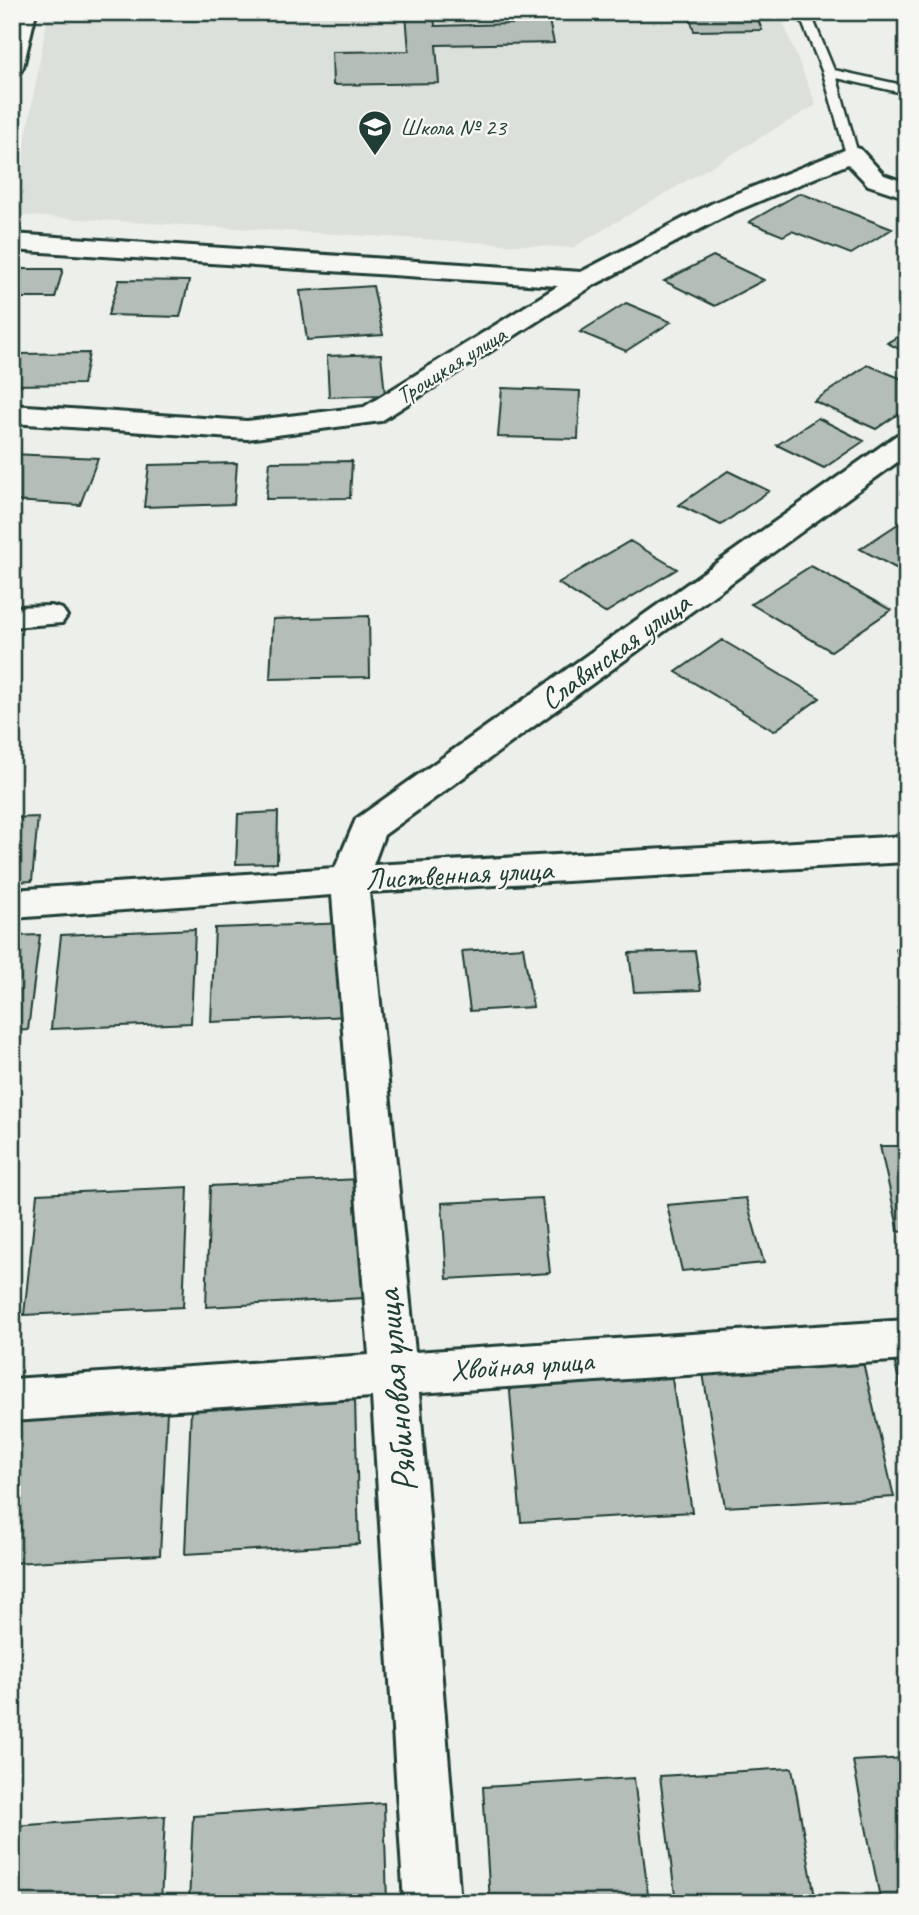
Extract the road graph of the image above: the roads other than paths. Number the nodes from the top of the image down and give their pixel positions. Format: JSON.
{"nodes":[{"id":1,"x":26,"y":12,"type":"edge"},
{"id":2,"x":804,"y":12,"type":"edge"},
{"id":3,"x":12,"y":67,"type":"edge"},
{"id":4,"x":829,"y":73,"type":"junction"},
{"id":5,"x":906,"y":91,"type":"edge"},
{"id":6,"x":852,"y":154,"type":"junction"},
{"id":7,"x":907,"y":191,"type":"edge"},
{"id":8,"x":12,"y":242,"type":"edge"},
{"id":9,"x":585,"y":280,"type":"junction"},
{"id":10,"x":12,"y":414,"type":"edge"},
{"id":11,"x":907,"y":441,"type":"edge"},
{"id":12,"x":51,"y":616,"type":"dead end"},
{"id":13,"x":12,"y":617,"type":"edge"},
{"id":14,"x":907,"y":849,"type":"edge"},
{"id":15,"x":349,"y":880,"type":"junction"},
{"id":16,"x":12,"y":904,"type":"edge"},
{"id":17,"x":907,"y":1340,"type":"edge"},
{"id":18,"x":394,"y":1373,"type":"junction"},
{"id":19,"x":12,"y":1400,"type":"edge"},
{"id":20,"x":432,"y":1903,"type":"edge"}],
"edges":[{"from":1,"to":3,"type":"street"},
{"from":2,"to":4,"type":"lane"},
{"from":4,"to":5,"type":"lane"},
{"from":4,"to":6,"type":"lane"},
{"from":6,"to":7,"type":"street"},
{"from":6,"to":9,"type":"street","name":"Троицкая улица"},
{"from":8,"to":9,"type":"street"},
{"from":9,"to":10,"type":"street","name":"Троицкая улица"},
{"from":11,"to":15,"type":"street","name":"Славянская улица"},
{"from":12,"to":13,"type":"street"},
{"from":14,"to":15,"type":"street","name":"Лиственная улица"},
{"from":15,"to":16,"type":"street","name":"Лиственная улица"},
{"from":15,"to":18,"type":"street","name":"Рябиновая улица"},
{"from":17,"to":18,"type":"street","name":"Хвойная улица"},
{"from":18,"to":19,"type":"street","name":"Хвойная улица"},
{"from":18,"to":20,"type":"street","name":"Рябиновая улица"}]}
